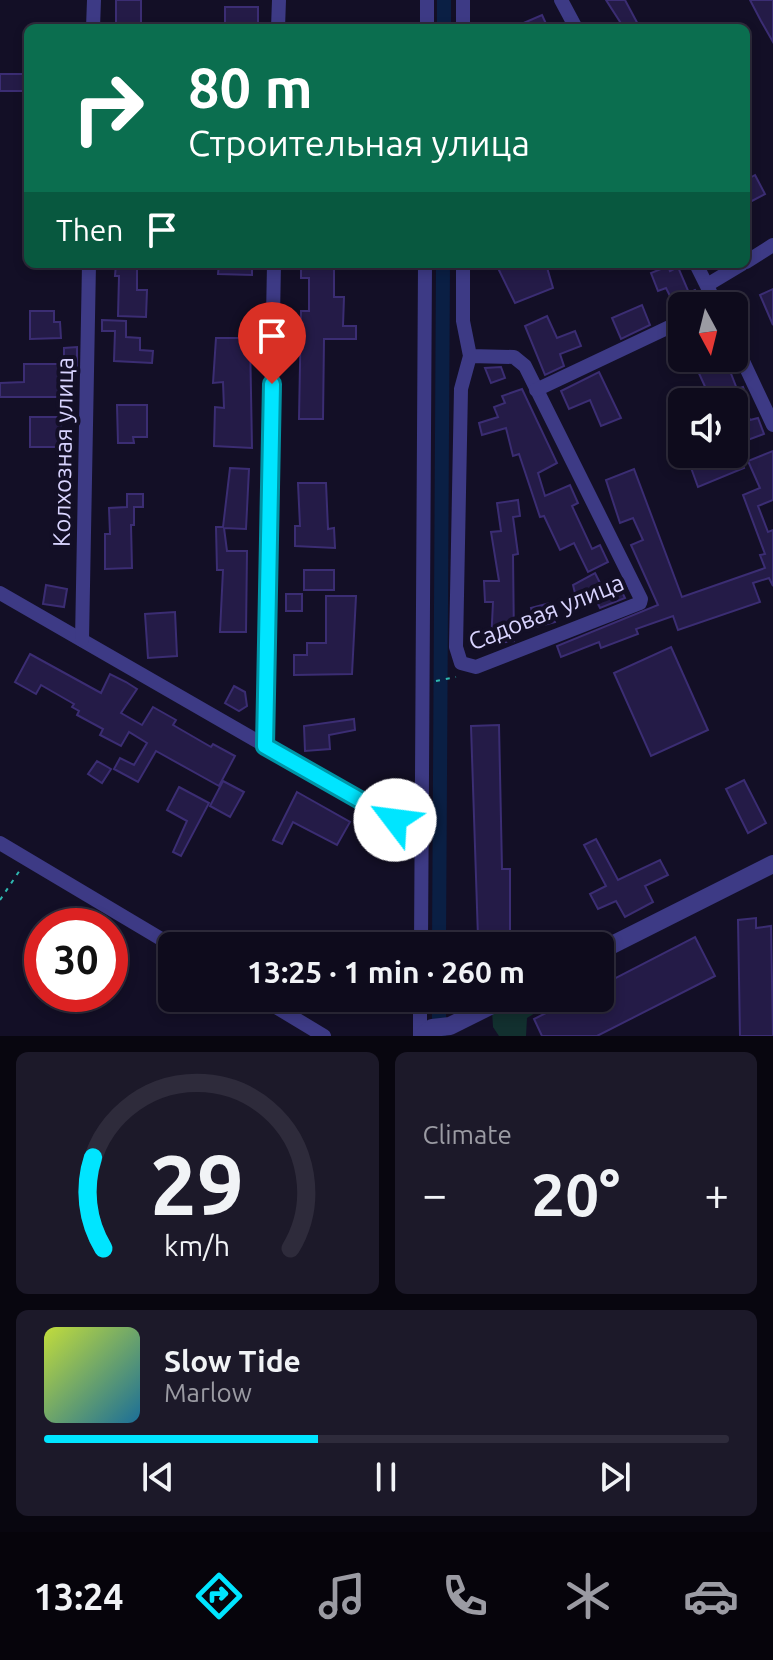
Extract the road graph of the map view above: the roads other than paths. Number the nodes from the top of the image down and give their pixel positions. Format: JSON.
{"nodes":[{"id":1,"x":94,"y":0,"type":"edge"},
{"id":2,"x":279,"y":0,"type":"edge"},
{"id":3,"x":427,"y":0,"type":"edge"},
{"id":4,"x":463,"y":0,"type":"edge"},
{"id":5,"x":561,"y":0,"type":"edge"},
{"id":6,"x":93,"y":24,"type":"edge"},
{"id":7,"x":278,"y":24,"type":"edge"},
{"id":8,"x":427,"y":24,"type":"edge"},
{"id":9,"x":463,"y":24,"type":"edge"},
{"id":10,"x":574,"y":24,"type":"edge"},
{"id":11,"x":773,"y":245,"type":"edge"},
{"id":12,"x":750,"y":259,"type":"edge"},
{"id":13,"x":89,"y":268,"type":"edge"},
{"id":14,"x":274,"y":268,"type":"edge"},
{"id":15,"x":425,"y":268,"type":"edge"},
{"id":16,"x":463,"y":268,"type":"edge"},
{"id":17,"x":698,"y":268,"type":"edge"},
{"id":18,"x":736,"y":268,"type":"edge"},
{"id":19,"x":707,"y":285,"type":"junction"},
{"id":20,"x":710,"y":292,"type":"edge"},
{"id":21,"x":668,"y":328,"type":"edge"},
{"id":22,"x":470,"y":356,"type":"junction"},
{"id":23,"x":748,"y":372,"type":"edge"},
{"id":24,"x":536,"y":390,"type":"junction"},
{"id":25,"x":773,"y":425,"type":"edge"},
{"id":26,"x":0,"y":593,"type":"edge"},
{"id":27,"x":82,"y":640,"type":"junction"},
{"id":28,"x":265,"y":746,"type":"junction"},
{"id":29,"x":422,"y":836,"type":"junction"},
{"id":30,"x":0,"y":843,"type":"edge"},
{"id":31,"x":773,"y":864,"type":"edge"},
{"id":32,"x":421,"y":932,"type":"edge"},
{"id":33,"x":158,"y":937,"type":"edge"},
{"id":34,"x":614,"y":944,"type":"edge"},
{"id":35,"x":284,"y":1012,"type":"edge"},
{"id":36,"x":425,"y":1012,"type":"edge"},
{"id":37,"x":475,"y":1012,"type":"edge"},
{"id":38,"x":431,"y":1032,"type":"edge"},
{"id":39,"x":324,"y":1036,"type":"edge"}],
"edges":[{"from":1,"to":6,"type":"street"},
{"from":2,"to":7,"type":"street"},
{"from":3,"to":8,"type":"street"},
{"from":4,"to":9,"type":"street"},
{"from":5,"to":10,"type":"street"},
{"from":11,"to":12,"type":"street"},
{"from":13,"to":27,"type":"street","name":"Колхозная улица"},
{"from":14,"to":28,"type":"street"},
{"from":15,"to":29,"type":"street"},
{"from":16,"to":22,"type":"street","name":"Садовая улица"},
{"from":17,"to":19,"type":"street"},
{"from":18,"to":19,"type":"street"},
{"from":19,"to":20,"type":"street"},
{"from":21,"to":24,"type":"street"},
{"from":22,"to":24,"type":"street","name":"Садовая улица"},
{"from":22,"to":24,"type":"street","name":"Садовая улица"},
{"from":23,"to":25,"type":"street"},
{"from":26,"to":27,"type":"street"},
{"from":27,"to":28,"type":"street"},
{"from":28,"to":29,"type":"street"},
{"from":29,"to":32,"type":"street"},
{"from":30,"to":33,"type":"street"},
{"from":31,"to":34,"type":"street"},
{"from":35,"to":39,"type":"street"},
{"from":36,"to":38,"type":"street"},
{"from":37,"to":38,"type":"street"}]}
